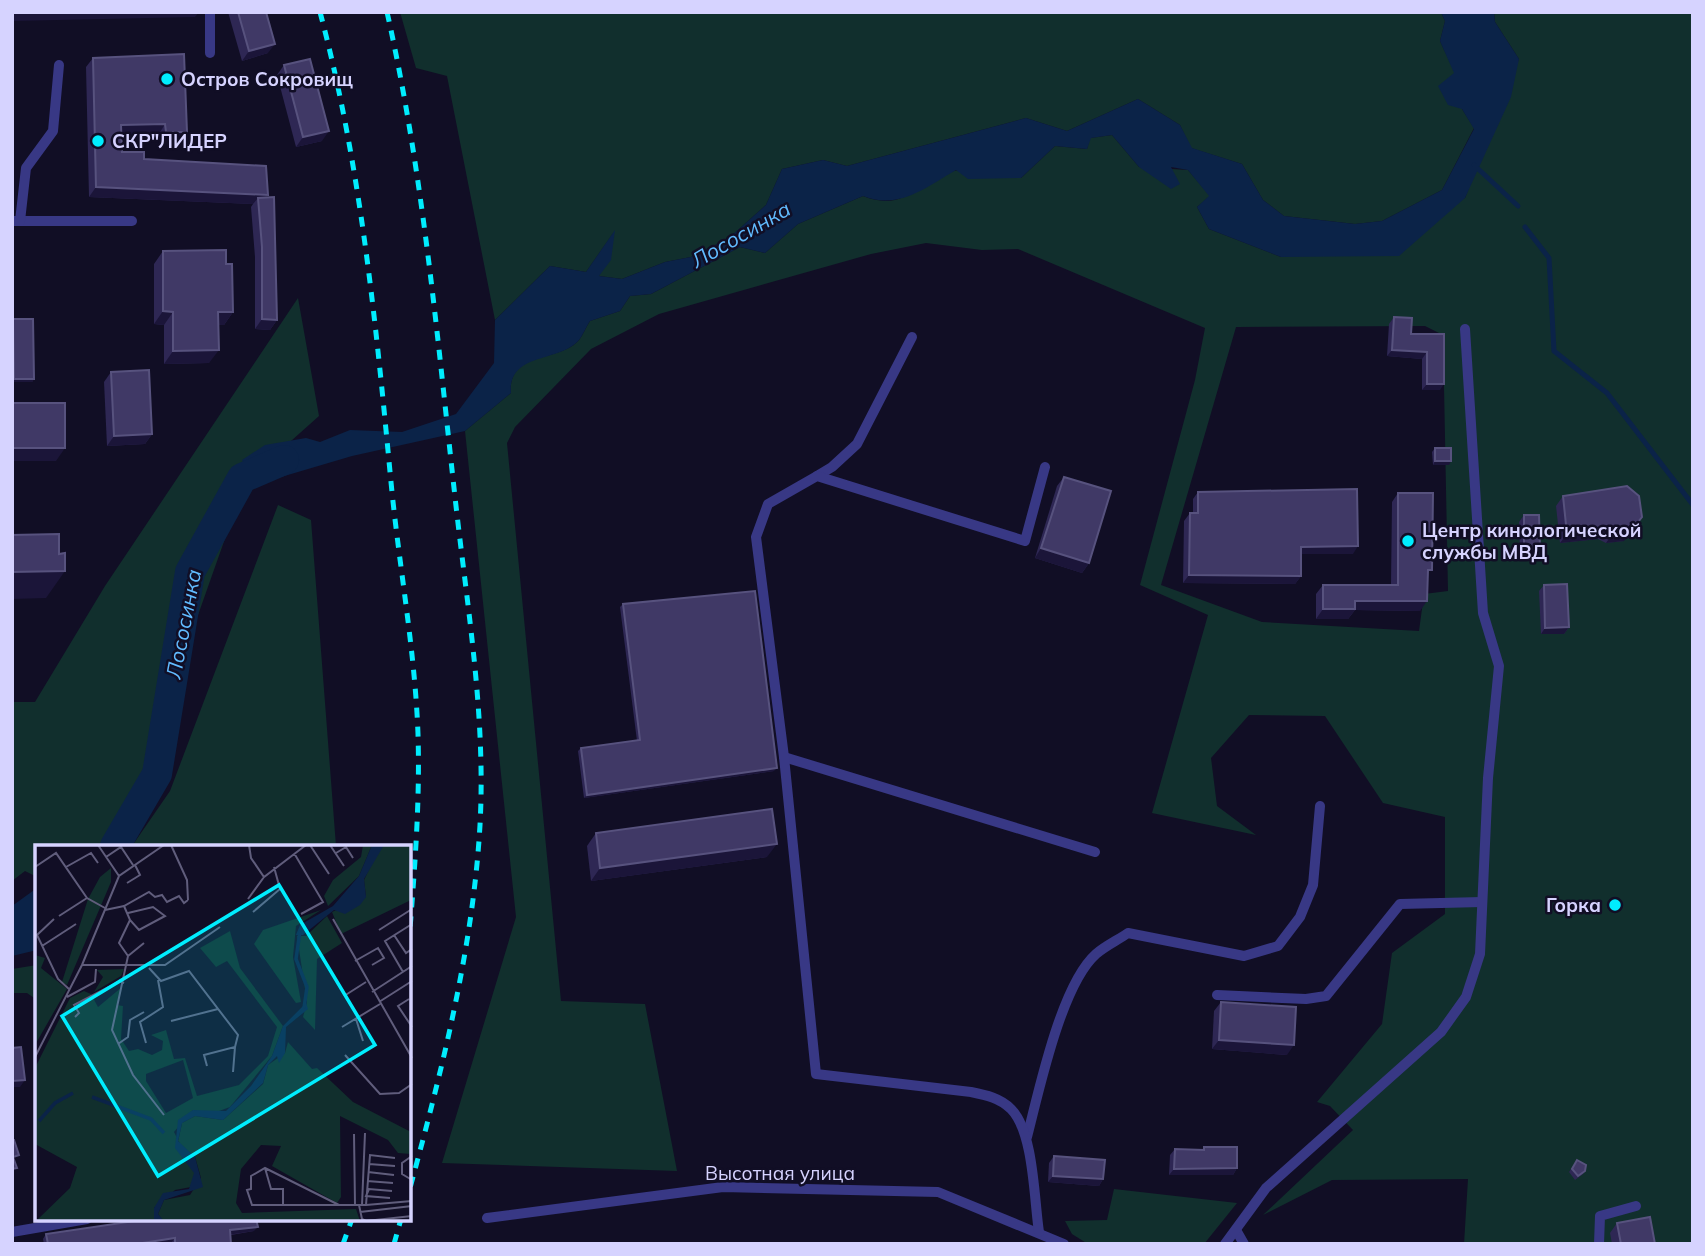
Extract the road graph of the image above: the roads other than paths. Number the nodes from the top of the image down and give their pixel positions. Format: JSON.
{"nodes":[{"id":1,"x":211,"y":12,"type":"edge"},
{"id":2,"x":210,"y":53,"type":"dead end"},
{"id":3,"x":59,"y":65,"type":"dead end"},
{"id":4,"x":16,"y":221,"type":"edge"},
{"id":5,"x":132,"y":221,"type":"dead end"},
{"id":6,"x":1465,"y":329,"type":"dead end"},
{"id":7,"x":912,"y":337,"type":"dead end"},
{"id":8,"x":1045,"y":467,"type":"dead end"},
{"id":9,"x":817,"y":476,"type":"junction"},
{"id":10,"x":784,"y":757,"type":"junction"},
{"id":11,"x":1320,"y":806,"type":"dead end"},
{"id":12,"x":1096,"y":852,"type":"dead end"},
{"id":13,"x":1482,"y":902,"type":"junction"},
{"id":14,"x":1217,"y":995,"type":"dead end"},
{"id":15,"x":1027,"y":1138,"type":"junction"},
{"id":16,"x":1636,"y":1206,"type":"dead end"},
{"id":17,"x":487,"y":1217,"type":"dead end"},
{"id":18,"x":75,"y":1221,"type":"edge"},
{"id":19,"x":1236,"y":1230,"type":"junction"},
{"id":20,"x":12,"y":1232,"type":"edge"},
{"id":21,"x":1039,"y":1232,"type":"junction"},
{"id":22,"x":1064,"y":1244,"type":"edge"},
{"id":23,"x":1225,"y":1244,"type":"edge"},
{"id":24,"x":1244,"y":1244,"type":"edge"},
{"id":25,"x":1600,"y":1244,"type":"edge"}],
"edges":[{"from":1,"to":2,"type":"lane"},
{"from":3,"to":4,"type":"lane"},
{"from":4,"to":5,"type":"lane"},
{"from":6,"to":13,"type":"lane"},
{"from":7,"to":9,"type":"lane"},
{"from":8,"to":9,"type":"lane"},
{"from":9,"to":10,"type":"lane"},
{"from":10,"to":12,"type":"lane"},
{"from":10,"to":15,"type":"lane"},
{"from":11,"to":15,"type":"lane"},
{"from":13,"to":14,"type":"lane"},
{"from":13,"to":19,"type":"lane"},
{"from":15,"to":21,"type":"lane"},
{"from":16,"to":25,"type":"lane"},
{"from":17,"to":21,"type":"lane","name":"Высотная улица"},
{"from":18,"to":20,"type":"lane"},
{"from":19,"to":23,"type":"lane"},
{"from":19,"to":24,"type":"lane"},
{"from":21,"to":22,"type":"lane","name":"Высотная улица"}]}
